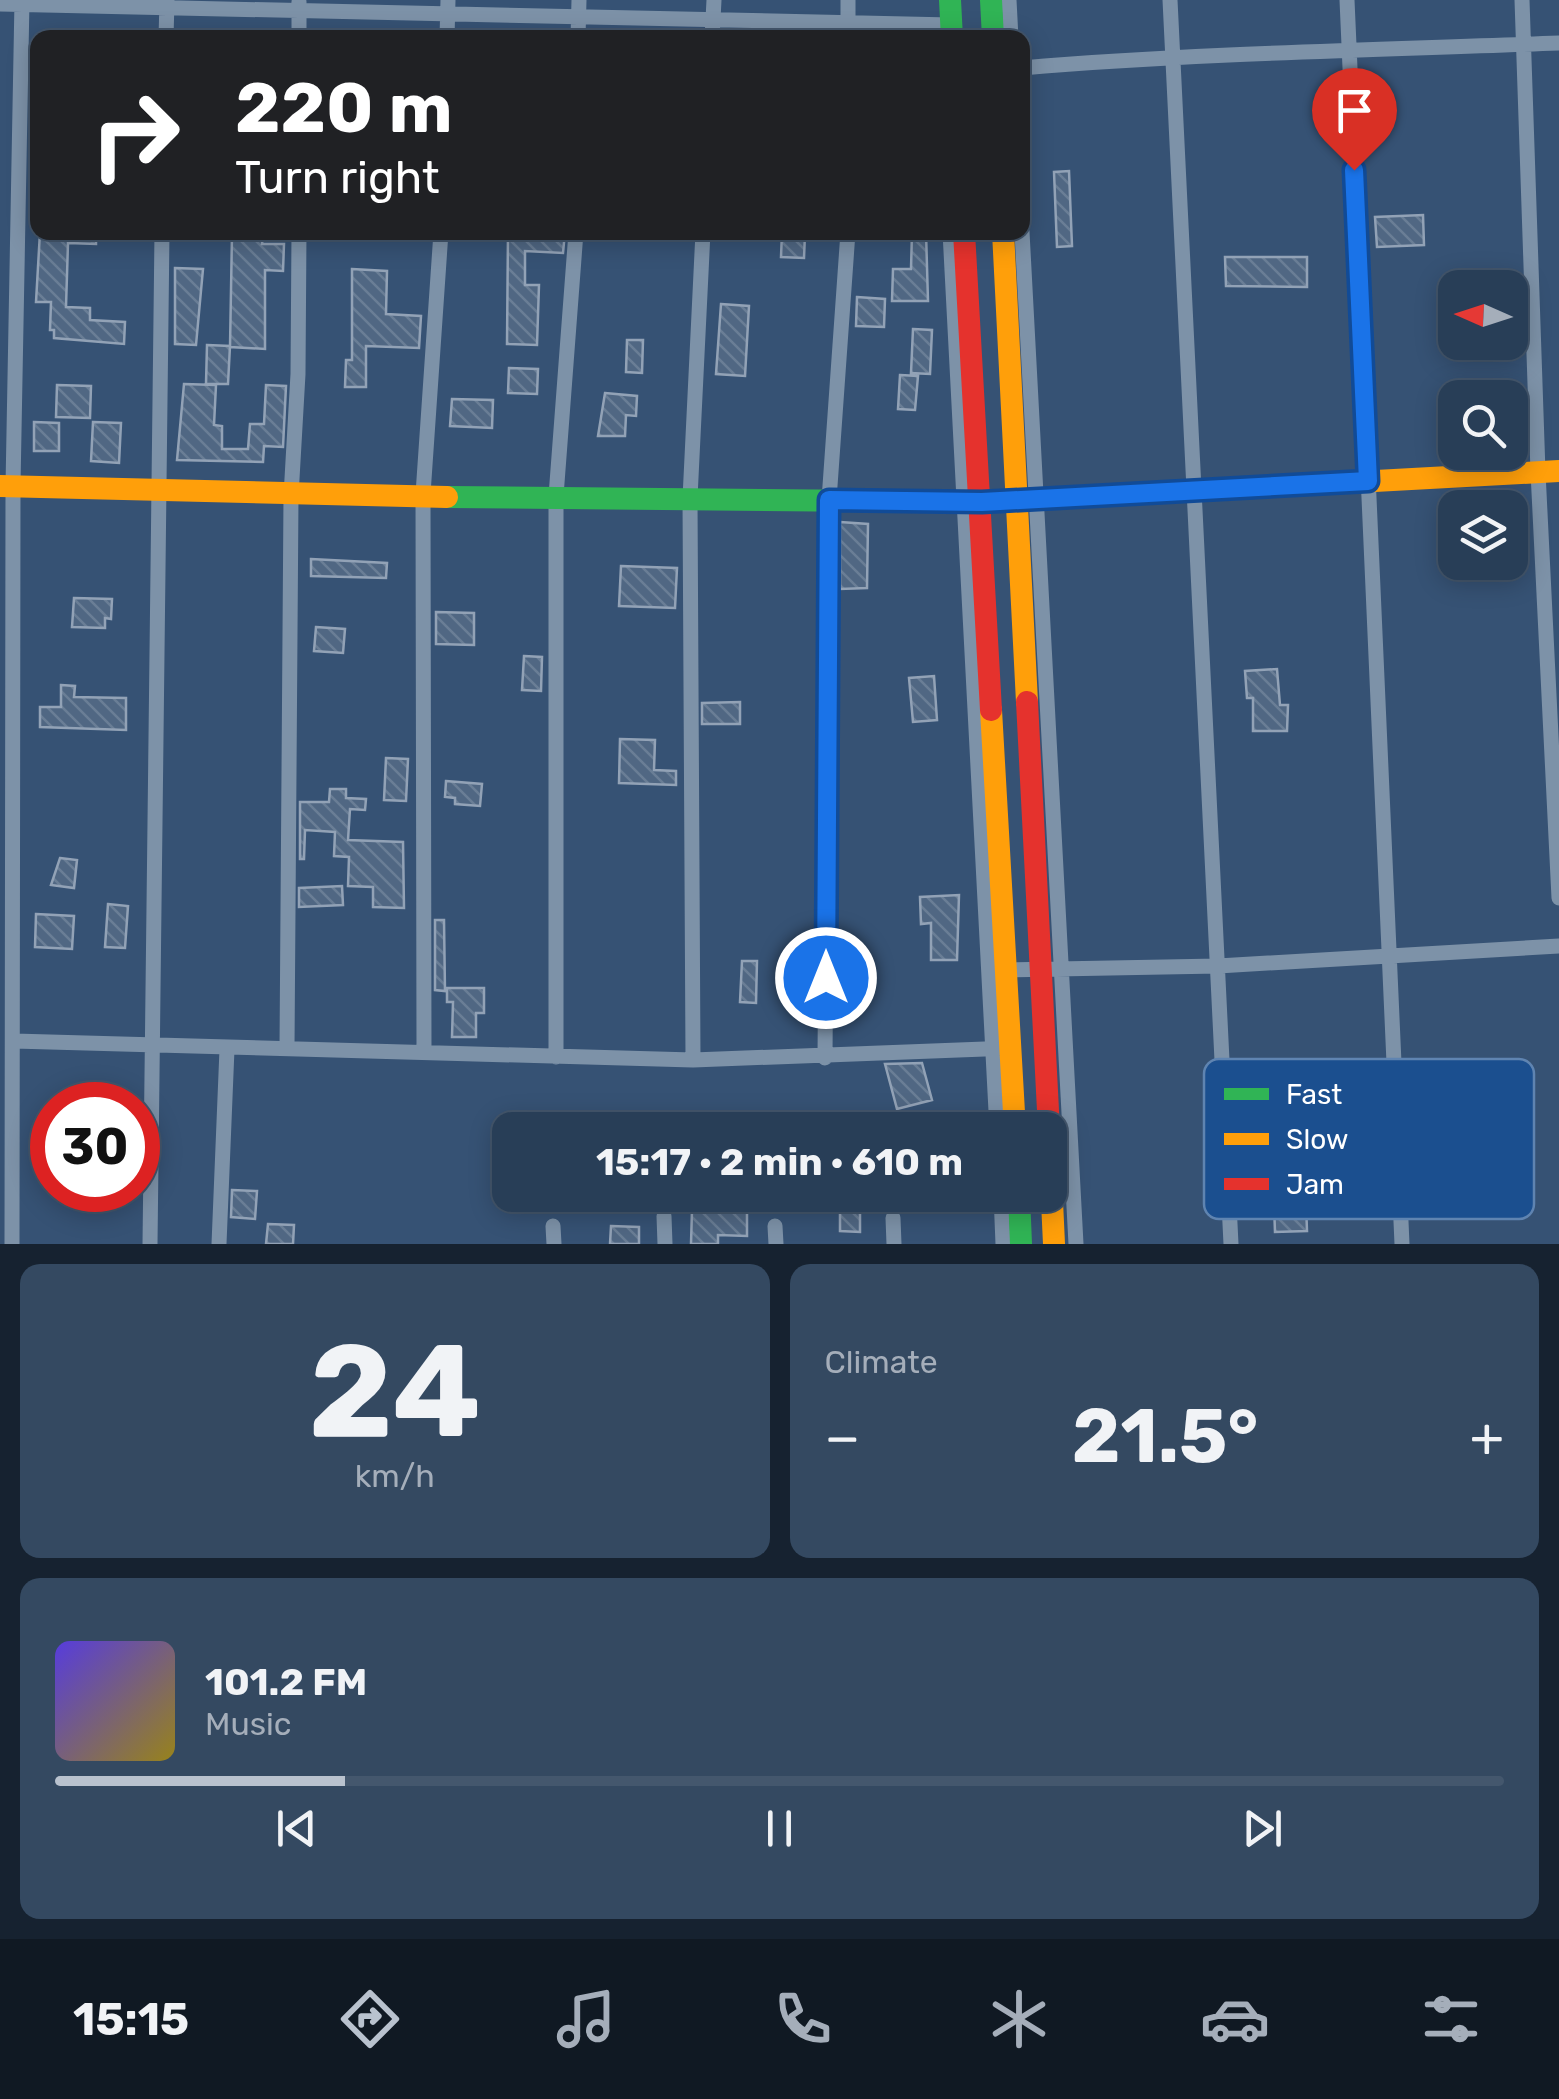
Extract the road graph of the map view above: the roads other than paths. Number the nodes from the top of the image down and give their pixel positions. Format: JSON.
{"nodes":[{"id":1,"x":848,"y":0,"type":"edge"},
{"id":2,"x":938,"y":0,"type":"edge"},
{"id":3,"x":950,"y":0,"type":"edge"},
{"id":4,"x":991,"y":0,"type":"edge"},
{"id":5,"x":1009,"y":0,"type":"edge"},
{"id":6,"x":1170,"y":0,"type":"edge"},
{"id":7,"x":1346,"y":0,"type":"edge"},
{"id":8,"x":1522,"y":0,"type":"edge"},
{"id":9,"x":22,"y":2,"type":"edge"},
{"id":10,"x":167,"y":3,"type":"edge"},
{"id":11,"x":0,"y":4,"type":"edge"},
{"id":12,"x":299,"y":5,"type":"edge"},
{"id":13,"x":448,"y":7,"type":"edge"},
{"id":14,"x":579,"y":8,"type":"edge"},
{"id":15,"x":714,"y":9,"type":"edge"},
{"id":16,"x":166,"y":30,"type":"edge"},
{"id":17,"x":848,"y":30,"type":"edge"},
{"id":18,"x":945,"y":30,"type":"edge"},
{"id":19,"x":945,"y":30,"type":"edge"},
{"id":20,"x":993,"y":30,"type":"edge"},
{"id":21,"x":1011,"y":30,"type":"edge"},
{"id":22,"x":1559,"y":43,"type":"edge"},
{"id":23,"x":1524,"y":44,"type":"junction"},
{"id":24,"x":1350,"y":54,"type":"junction"},
{"id":25,"x":1174,"y":56,"type":"junction"},
{"id":26,"x":1030,"y":67,"type":"edge"},
{"id":27,"x":162,"y":240,"type":"edge"},
{"id":28,"x":299,"y":240,"type":"edge"},
{"id":29,"x":440,"y":240,"type":"edge"},
{"id":30,"x":575,"y":240,"type":"edge"},
{"id":31,"x":703,"y":240,"type":"edge"},
{"id":32,"x":847,"y":240,"type":"edge"},
{"id":33,"x":951,"y":240,"type":"edge"},
{"id":34,"x":964,"y":240,"type":"edge"},
{"id":35,"x":1004,"y":240,"type":"edge"},
{"id":36,"x":1022,"y":240,"type":"edge"},
{"id":37,"x":1548,"y":471,"type":"edge"},
{"id":38,"x":1368,"y":481,"type":"junction"},
{"id":39,"x":6,"y":486,"type":"edge"},
{"id":40,"x":1195,"y":490,"type":"junction"},
{"id":41,"x":157,"y":491,"type":"junction"},
{"id":42,"x":423,"y":494,"type":"junction"},
{"id":43,"x":290,"y":496,"type":"junction"},
{"id":44,"x":556,"y":496,"type":"junction"},
{"id":45,"x":690,"y":498,"type":"junction"},
{"id":46,"x":1026,"y":498,"type":"junction"},
{"id":47,"x":829,"y":500,"type":"junction"},
{"id":48,"x":973,"y":502,"type":"junction"},
{"id":49,"x":1559,"y":898,"type":"edge"},
{"id":50,"x":1559,"y":946,"type":"edge"},
{"id":51,"x":1389,"y":953,"type":"junction"},
{"id":52,"x":1218,"y":966,"type":"junction"},
{"id":53,"x":1051,"y":968,"type":"junction"},
{"id":54,"x":1006,"y":970,"type":"junction"},
{"id":55,"x":14,"y":1041,"type":"junction"},
{"id":56,"x":152,"y":1044,"type":"junction"},
{"id":57,"x":287,"y":1048,"type":"junction"},
{"id":58,"x":1002,"y":1048,"type":"junction"},
{"id":59,"x":227,"y":1049,"type":"junction"},
{"id":60,"x":424,"y":1051,"type":"junction"},
{"id":61,"x":556,"y":1057,"type":"junction"},
{"id":62,"x":825,"y":1058,"type":"junction"},
{"id":63,"x":1222,"y":1059,"type":"edge"},
{"id":64,"x":1394,"y":1059,"type":"edge"},
{"id":65,"x":693,"y":1060,"type":"junction"},
{"id":66,"x":999,"y":1112,"type":"edge"},
{"id":67,"x":1012,"y":1112,"type":"edge"},
{"id":68,"x":1049,"y":1112,"type":"edge"},
{"id":69,"x":1002,"y":1212,"type":"edge"},
{"id":70,"x":1019,"y":1212,"type":"edge"},
{"id":71,"x":1053,"y":1212,"type":"edge"},
{"id":72,"x":664,"y":1216,"type":"dead end"},
{"id":73,"x":892,"y":1218,"type":"dead end"},
{"id":74,"x":1230,"y":1219,"type":"edge"},
{"id":75,"x":1401,"y":1219,"type":"edge"},
{"id":76,"x":553,"y":1226,"type":"dead end"},
{"id":77,"x":775,"y":1226,"type":"dead end"},
{"id":78,"x":12,"y":1244,"type":"edge"},
{"id":79,"x":150,"y":1244,"type":"edge"},
{"id":80,"x":220,"y":1244,"type":"edge"},
{"id":81,"x":554,"y":1244,"type":"edge"},
{"id":82,"x":665,"y":1244,"type":"edge"},
{"id":83,"x":776,"y":1244,"type":"edge"},
{"id":84,"x":894,"y":1244,"type":"edge"},
{"id":85,"x":1004,"y":1244,"type":"edge"},
{"id":86,"x":1021,"y":1244,"type":"edge"},
{"id":87,"x":1054,"y":1244,"type":"edge"},
{"id":88,"x":1076,"y":1244,"type":"edge"},
{"id":89,"x":1231,"y":1244,"type":"edge"},
{"id":90,"x":1402,"y":1244,"type":"edge"}],
"edges":[{"from":1,"to":17,"type":"street"},
{"from":2,"to":18,"type":"street"},
{"from":3,"to":19,"type":"main road"},
{"from":4,"to":20,"type":"main road"},
{"from":5,"to":21,"type":"street"},
{"from":6,"to":25,"type":"street"},
{"from":7,"to":24,"type":"street"},
{"from":8,"to":23,"type":"street"},
{"from":9,"to":10,"type":"street"},
{"from":9,"to":11,"type":"street"},
{"from":9,"to":39,"type":"street"},
{"from":10,"to":12,"type":"street"},
{"from":10,"to":16,"type":"street"},
{"from":12,"to":13,"type":"street"},
{"from":13,"to":14,"type":"street"},
{"from":14,"to":15,"type":"street"},
{"from":15,"to":17,"type":"street"},
{"from":22,"to":23,"type":"street"},
{"from":23,"to":24,"type":"street"},
{"from":23,"to":37,"type":"street"},
{"from":24,"to":25,"type":"street"},
{"from":24,"to":38,"type":"street"},
{"from":25,"to":26,"type":"street"},
{"from":25,"to":40,"type":"street"},
{"from":27,"to":41,"type":"street"},
{"from":28,"to":43,"type":"street"},
{"from":29,"to":42,"type":"street"},
{"from":30,"to":44,"type":"street"},
{"from":31,"to":45,"type":"street"},
{"from":32,"to":47,"type":"street"},
{"from":33,"to":48,"type":"street"},
{"from":34,"to":48,"type":"main road"},
{"from":35,"to":46,"type":"main road"},
{"from":36,"to":46,"type":"street"},
{"from":37,"to":38,"type":"main road"},
{"from":37,"to":49,"type":"street"},
{"from":38,"to":40,"type":"main road"},
{"from":38,"to":51,"type":"street"},
{"from":39,"to":41,"type":"main road"},
{"from":39,"to":55,"type":"street"},
{"from":40,"to":46,"type":"main road"},
{"from":40,"to":52,"type":"street"},
{"from":41,"to":43,"type":"main road"},
{"from":41,"to":56,"type":"street"},
{"from":42,"to":43,"type":"main road"},
{"from":42,"to":44,"type":"main road"},
{"from":42,"to":60,"type":"street"},
{"from":43,"to":57,"type":"street"},
{"from":44,"to":45,"type":"main road"},
{"from":44,"to":61,"type":"street"},
{"from":45,"to":47,"type":"main road"},
{"from":45,"to":65,"type":"street"},
{"from":46,"to":48,"type":"main road"},
{"from":46,"to":53,"type":"main road"},
{"from":47,"to":48,"type":"main road"},
{"from":47,"to":62,"type":"street"},
{"from":48,"to":54,"type":"main road"},
{"from":48,"to":58,"type":"street"},
{"from":50,"to":51,"type":"street"},
{"from":51,"to":52,"type":"street"},
{"from":51,"to":64,"type":"street"},
{"from":52,"to":53,"type":"street"},
{"from":52,"to":63,"type":"street"},
{"from":53,"to":54,"type":"street"},
{"from":53,"to":68,"type":"main road"},
{"from":53,"to":88,"type":"street"},
{"from":54,"to":58,"type":"main road"},
{"from":55,"to":56,"type":"street"},
{"from":55,"to":78,"type":"street"},
{"from":56,"to":59,"type":"street"},
{"from":56,"to":79,"type":"street"},
{"from":57,"to":59,"type":"street"},
{"from":57,"to":60,"type":"street"},
{"from":58,"to":62,"type":"street"},
{"from":58,"to":66,"type":"street"},
{"from":58,"to":67,"type":"main road"},
{"from":59,"to":80,"type":"street"},
{"from":60,"to":61,"type":"street"},
{"from":61,"to":65,"type":"street"},
{"from":62,"to":65,"type":"street"},
{"from":69,"to":85,"type":"street"},
{"from":70,"to":86,"type":"main road"},
{"from":71,"to":87,"type":"main road"},
{"from":72,"to":82,"type":"street"},
{"from":73,"to":84,"type":"street"},
{"from":74,"to":89,"type":"street"},
{"from":75,"to":90,"type":"street"},
{"from":76,"to":81,"type":"street"},
{"from":77,"to":83,"type":"street"}]}
